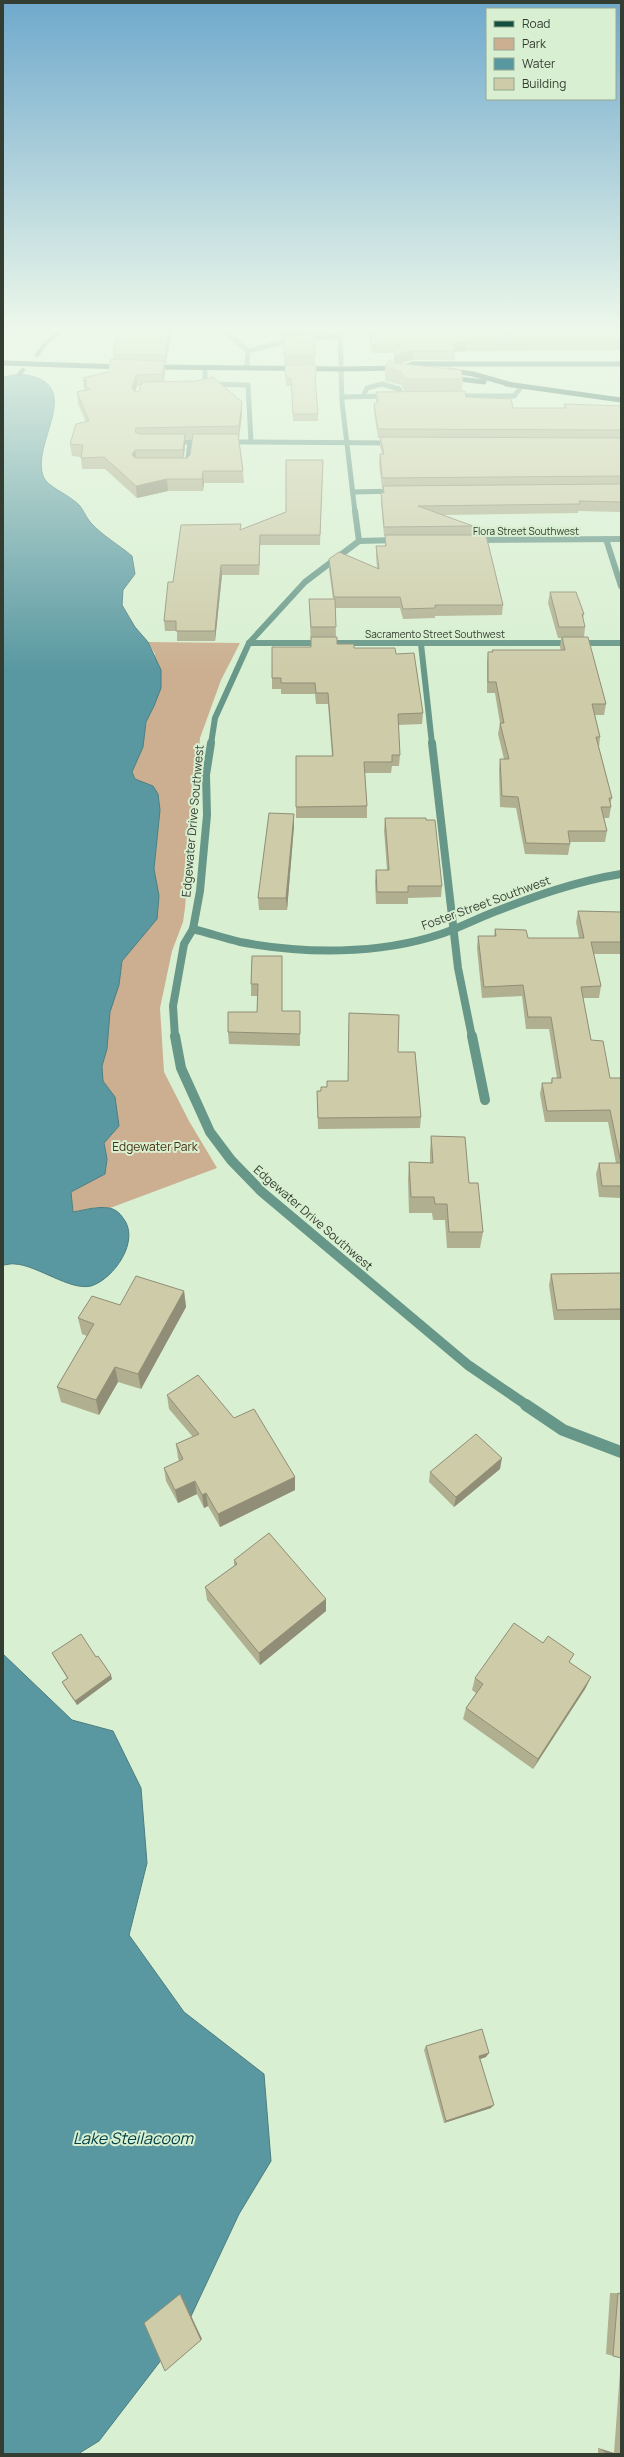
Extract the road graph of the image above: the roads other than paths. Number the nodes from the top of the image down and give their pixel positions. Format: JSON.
{"nodes":[{"id":1,"x":169,"y":442,"type":"edge"},
{"id":2,"x":190,"y":442,"type":"junction"},
{"id":3,"x":213,"y":442,"type":"edge"},
{"id":4,"x":221,"y":442,"type":"edge"},
{"id":5,"x":251,"y":442,"type":"joint"},
{"id":6,"x":346,"y":443,"type":"junction"},
{"id":7,"x":401,"y":443,"type":"edge"},
{"id":8,"x":180,"y":466,"type":"edge"},
{"id":9,"x":408,"y":491,"type":"edge"},
{"id":10,"x":353,"y":492,"type":"junction"},
{"id":11,"x":606,"y":539,"type":"junction"},
{"id":12,"x":621,"y":539,"type":"edge"},
{"id":13,"x":406,"y":540,"type":"edge"},
{"id":14,"x":470,"y":540,"type":"edge"},
{"id":15,"x":359,"y":541,"type":"junction"},
{"id":16,"x":621,"y":586,"type":"edge"},
{"id":17,"x":249,"y":643,"type":"junction"},
{"id":18,"x":621,"y":643,"type":"edge"},
{"id":19,"x":421,"y":644,"type":"junction"},
{"id":20,"x":621,"y":874,"type":"edge"},
{"id":21,"x":193,"y":929,"type":"junction"},
{"id":22,"x":454,"y":929,"type":"junction"},
{"id":23,"x":485,"y":1100,"type":"dead end"},
{"id":24,"x":621,"y":1452,"type":"edge"}],
"edges":[{"from":1,"to":2,"type":"street"},
{"from":2,"to":3,"type":"street"},
{"from":2,"to":8,"type":"street"},
{"from":4,"to":5,"type":"street"},
{"from":5,"to":6,"type":"street"},
{"from":6,"to":7,"type":"street"},
{"from":6,"to":10,"type":"street"},
{"from":9,"to":10,"type":"street"},
{"from":10,"to":15,"type":"street"},
{"from":11,"to":12,"type":"street","name":"Flora Street Southwest"},
{"from":11,"to":14,"type":"street","name":"Flora Street Southwest"},
{"from":11,"to":16,"type":"street"},
{"from":13,"to":15,"type":"street"},
{"from":15,"to":17,"type":"street","name":"Edgewater Drive Southwest"},
{"from":17,"to":19,"type":"street","name":"Sacramento Street Southwest"},
{"from":17,"to":21,"type":"street","name":"Edgewater Drive Southwest"},
{"from":18,"to":19,"type":"street","name":"Sacramento Street Southwest"},
{"from":19,"to":22,"type":"street"},
{"from":20,"to":22,"type":"street","name":"Foster Street Southwest"},
{"from":21,"to":22,"type":"street","name":"Foster Street Southwest"},
{"from":21,"to":24,"type":"street","name":"Edgewater Drive Southwest"},
{"from":22,"to":23,"type":"street"}]}
